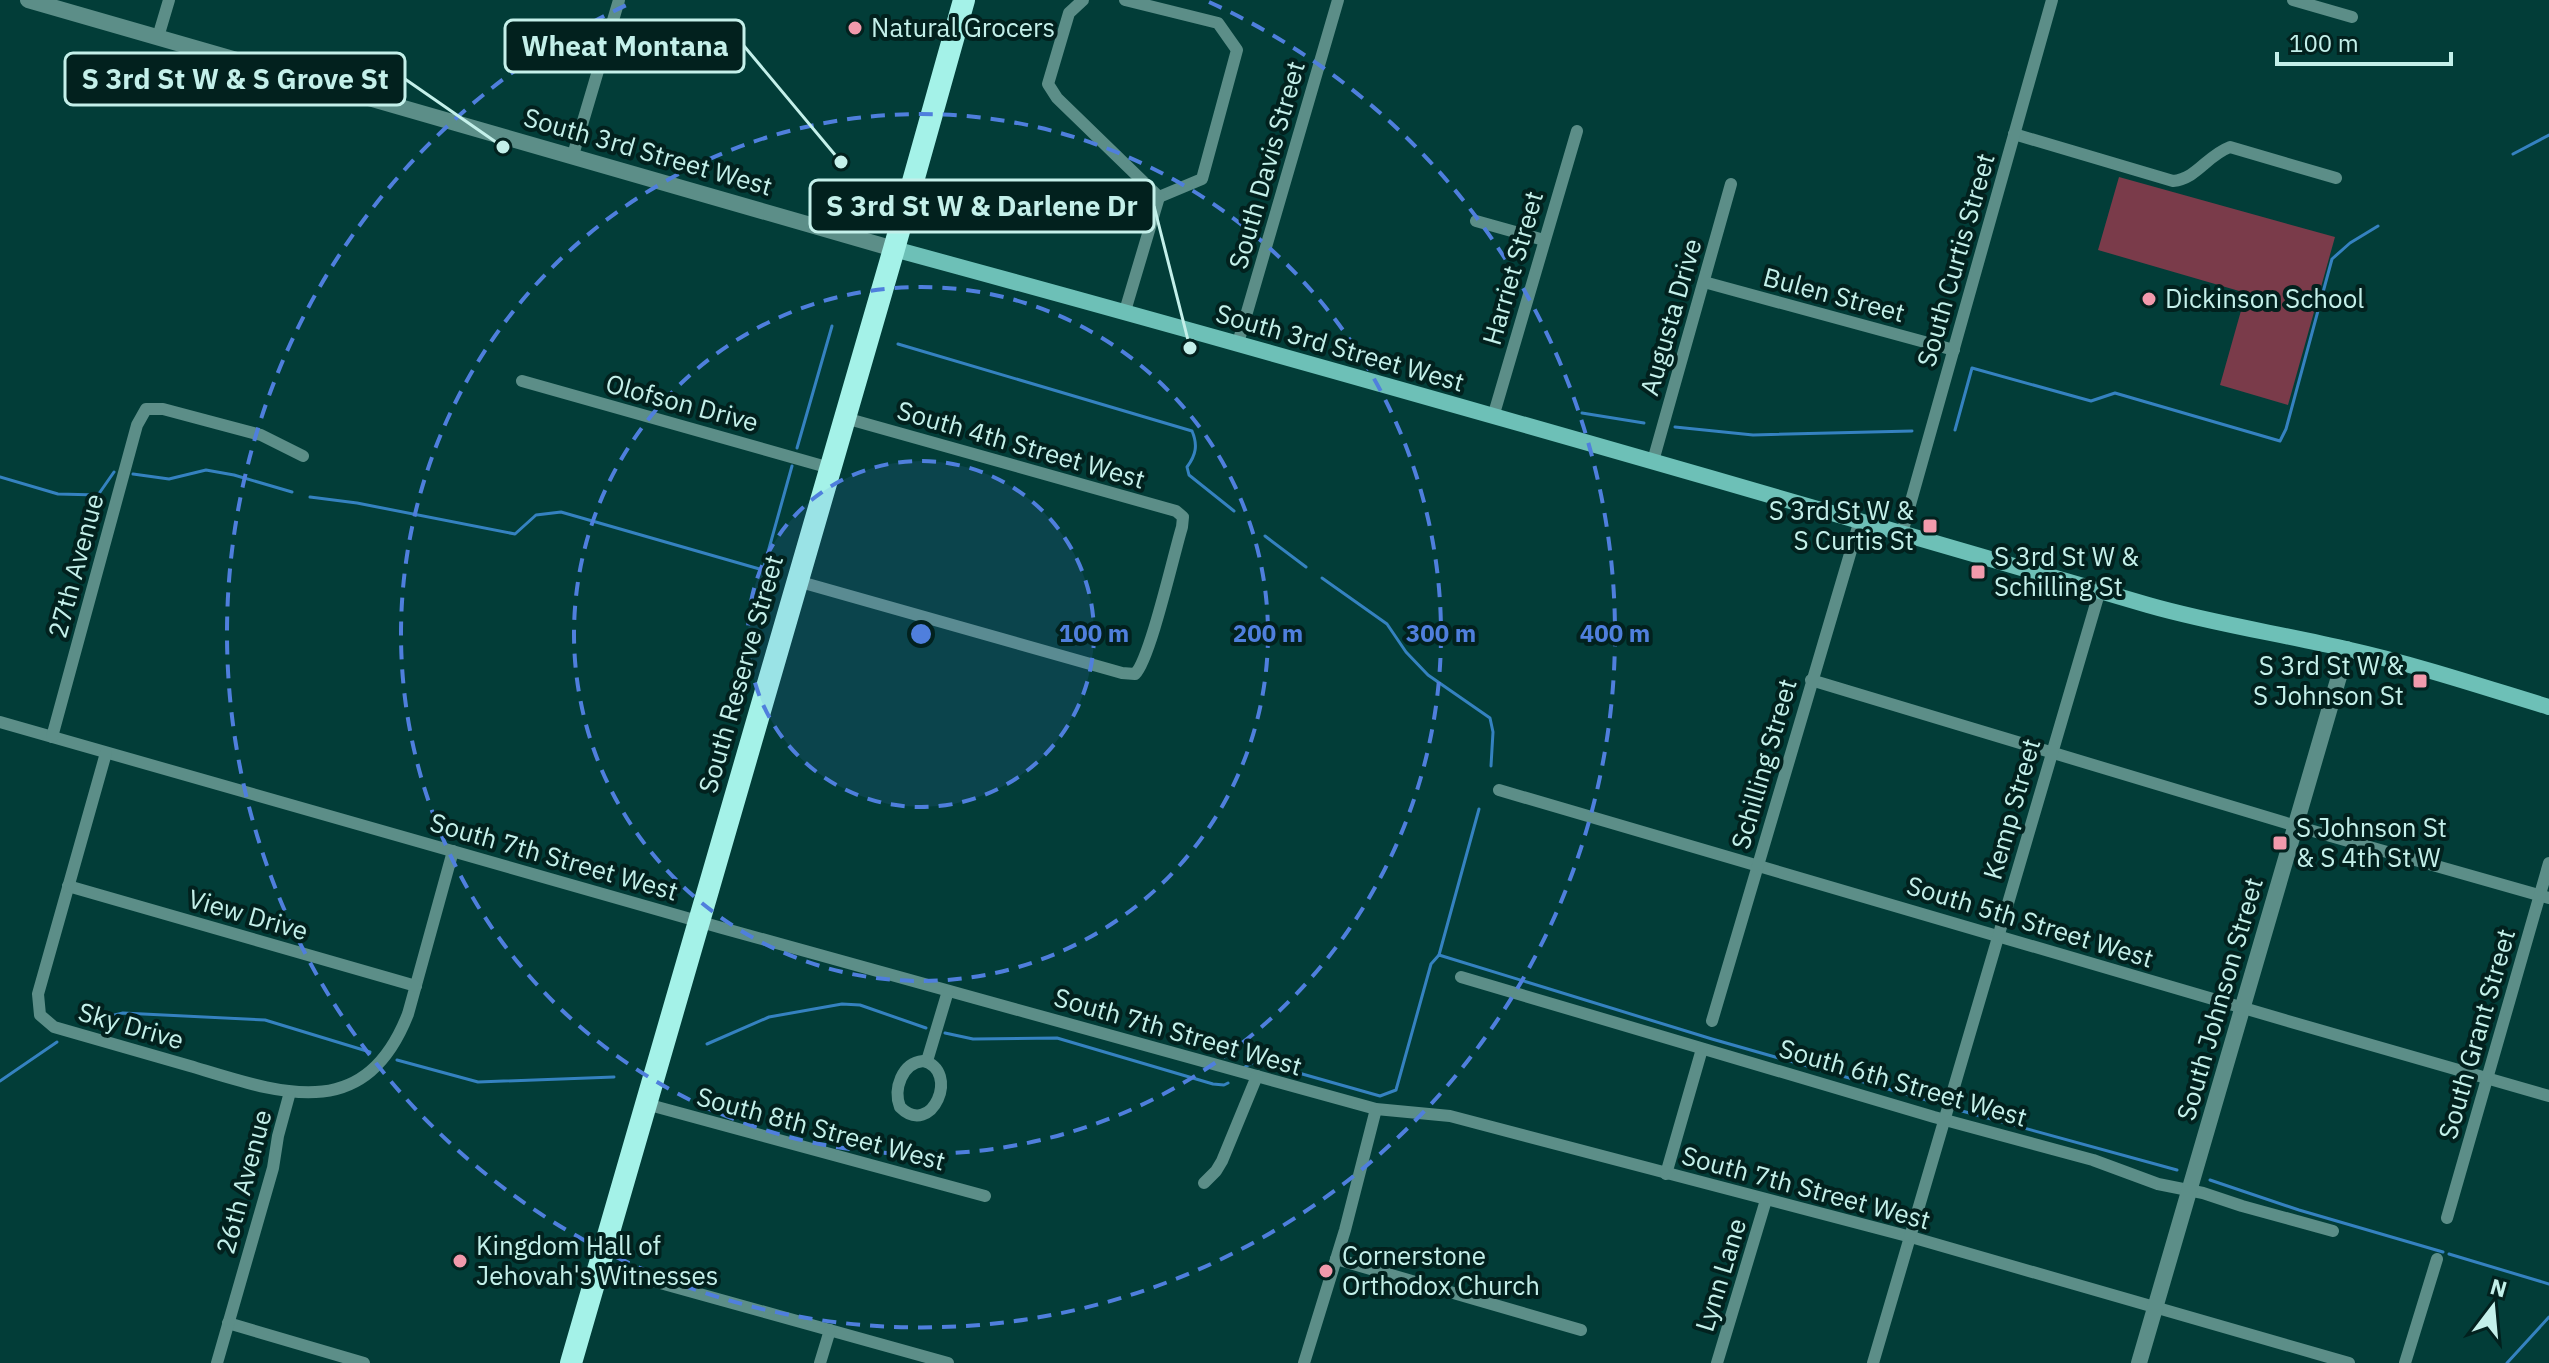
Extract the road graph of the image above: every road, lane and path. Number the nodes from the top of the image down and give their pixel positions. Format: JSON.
{"nodes":[{"id":1,"x":28,"y":0,"type":"edge"},
{"id":2,"x":169,"y":0,"type":"edge"},
{"id":3,"x":619,"y":0,"type":"edge"},
{"id":4,"x":964,"y":0,"type":"edge"},
{"id":5,"x":1083,"y":0,"type":"edge"},
{"id":6,"x":1125,"y":0,"type":"edge"},
{"id":7,"x":1338,"y":0,"type":"edge"},
{"id":8,"x":2052,"y":0,"type":"edge"},
{"id":9,"x":2293,"y":0,"type":"edge"},
{"id":10,"x":2352,"y":17,"type":"dead end"},
{"id":11,"x":158,"y":37,"type":"junction"},
{"id":12,"x":1577,"y":131,"type":"dead end"},
{"id":13,"x":2014,"y":134,"type":"junction"},
{"id":14,"x":573,"y":155,"type":"junction"},
{"id":15,"x":2336,"y":178,"type":"dead end"},
{"id":16,"x":1731,"y":184,"type":"dead end"},
{"id":17,"x":1159,"y":197,"type":"junction"},
{"id":18,"x":1476,"y":221,"type":"dead end"},
{"id":19,"x":1544,"y":240,"type":"junction"},
{"id":20,"x":894,"y":249,"type":"junction"},
{"id":21,"x":1704,"y":282,"type":"junction"},
{"id":22,"x":1125,"y":311,"type":"junction"},
{"id":23,"x":1238,"y":343,"type":"junction"},
{"id":24,"x":1954,"y":350,"type":"junction"},
{"id":25,"x":522,"y":381,"type":"dead end"},
{"id":26,"x":1493,"y":417,"type":"junction"},
{"id":27,"x":845,"y":418,"type":"junction"},
{"id":28,"x":303,"y":456,"type":"dead end"},
{"id":29,"x":1653,"y":461,"type":"junction"},
{"id":30,"x":830,"y":468,"type":"junction"},
{"id":31,"x":1860,"y":520,"type":"junction"},
{"id":32,"x":1902,"y":533,"type":"junction"},
{"id":33,"x":797,"y":581,"type":"junction"},
{"id":34,"x":2100,"y":590,"type":"junction"},
{"id":35,"x":2347,"y":649,"type":"junction"},
{"id":36,"x":1811,"y":680,"type":"junction"},
{"id":37,"x":2549,"y":707,"type":"edge"},
{"id":38,"x":0,"y":722,"type":"edge"},
{"id":39,"x":52,"y":737,"type":"junction"},
{"id":40,"x":106,"y":753,"type":"junction"},
{"id":41,"x":2051,"y":753,"type":"junction"},
{"id":42,"x":1499,"y":790,"type":"dead end"},
{"id":43,"x":2295,"y":825,"type":"junction"},
{"id":44,"x":453,"y":851,"type":"junction"},
{"id":45,"x":2549,"y":863,"type":"edge"},
{"id":46,"x":1758,"y":864,"type":"junction"},
{"id":47,"x":68,"y":886,"type":"junction"},
{"id":48,"x":2544,"y":897,"type":"edge"},
{"id":49,"x":698,"y":921,"type":"junction"},
{"id":50,"x":1998,"y":936,"type":"junction"},
{"id":51,"x":1461,"y":977,"type":"dead end"},
{"id":52,"x":416,"y":986,"type":"junction"},
{"id":53,"x":948,"y":991,"type":"junction"},
{"id":54,"x":2241,"y":1009,"type":"junction"},
{"id":55,"x":1712,"y":1021,"type":"dead end"},
{"id":56,"x":1702,"y":1049,"type":"junction"},
{"id":57,"x":927,"y":1061,"type":"junction"},
{"id":58,"x":1257,"y":1076,"type":"junction"},
{"id":59,"x":2487,"y":1078,"type":"junction"},
{"id":60,"x":290,"y":1092,"type":"junction"},
{"id":61,"x":2549,"y":1096,"type":"edge"},
{"id":62,"x":646,"y":1104,"type":"junction"},
{"id":63,"x":1376,"y":1109,"type":"junction"},
{"id":64,"x":1946,"y":1120,"type":"junction"},
{"id":65,"x":1666,"y":1174,"type":"junction"},
{"id":66,"x":1204,"y":1183,"type":"dead end"},
{"id":67,"x":2189,"y":1190,"type":"junction"},
{"id":68,"x":985,"y":1196,"type":"dead end"},
{"id":69,"x":1766,"y":1200,"type":"junction"},
{"id":70,"x":2447,"y":1218,"type":"dead end"},
{"id":71,"x":2333,"y":1231,"type":"dead end"},
{"id":72,"x":1911,"y":1237,"type":"junction"},
{"id":73,"x":1336,"y":1259,"type":"junction"},
{"id":74,"x":2437,"y":1259,"type":"dead end"},
{"id":75,"x":599,"y":1266,"type":"junction"},
{"id":76,"x":2155,"y":1308,"type":"junction"},
{"id":77,"x":228,"y":1323,"type":"junction"},
{"id":78,"x":830,"y":1330,"type":"junction"},
{"id":79,"x":1581,"y":1330,"type":"dead end"},
{"id":80,"x":217,"y":1363,"type":"edge"},
{"id":81,"x":364,"y":1363,"type":"edge"},
{"id":82,"x":571,"y":1363,"type":"edge"},
{"id":83,"x":820,"y":1363,"type":"edge"},
{"id":84,"x":948,"y":1363,"type":"edge"},
{"id":85,"x":1304,"y":1363,"type":"edge"},
{"id":86,"x":1717,"y":1363,"type":"edge"},
{"id":87,"x":1873,"y":1363,"type":"edge"},
{"id":88,"x":2139,"y":1363,"type":"edge"},
{"id":89,"x":2349,"y":1363,"type":"edge"},
{"id":90,"x":2405,"y":1363,"type":"edge"}],
"edges":[{"from":1,"to":11,"type":"street","name":"South 3rd Street West"},
{"from":2,"to":11,"type":"street"},
{"from":3,"to":14,"type":"street"},
{"from":4,"to":20,"type":"highway","name":"South Reserve Street"},
{"from":5,"to":17,"type":"street"},
{"from":6,"to":17,"type":"street"},
{"from":7,"to":23,"type":"street","name":"South Davis Street"},
{"from":8,"to":13,"type":"street","name":"South Curtis Street"},
{"from":9,"to":10,"type":"street"},
{"from":11,"to":14,"type":"street","name":"South 3rd Street West"},
{"from":12,"to":19,"type":"street","name":"Harriet Street"},
{"from":13,"to":15,"type":"street"},
{"from":13,"to":24,"type":"street","name":"South Curtis Street"},
{"from":14,"to":20,"type":"street","name":"South 3rd Street West"},
{"from":16,"to":21,"type":"street","name":"Augusta Drive"},
{"from":17,"to":22,"type":"street"},
{"from":18,"to":19,"type":"street"},
{"from":19,"to":26,"type":"street","name":"Harriet Street"},
{"from":20,"to":22,"type":"main road","name":"South 3rd Street West"},
{"from":20,"to":27,"type":"highway","name":"South Reserve Street"},
{"from":21,"to":24,"type":"street","name":"Bulen Street"},
{"from":21,"to":29,"type":"street","name":"Augusta Drive"},
{"from":22,"to":23,"type":"main road","name":"South 3rd Street West"},
{"from":23,"to":26,"type":"main road","name":"South 3rd Street West"},
{"from":24,"to":32,"type":"street","name":"South Curtis Street"},
{"from":25,"to":30,"type":"street","name":"Olofson Drive"},
{"from":26,"to":29,"type":"main road","name":"South 3rd Street West"},
{"from":27,"to":30,"type":"highway","name":"South Reserve Street"},
{"from":27,"to":33,"type":"street","name":"South 4th Street West"},
{"from":28,"to":39,"type":"street","name":"27th Avenue"},
{"from":29,"to":31,"type":"main road","name":"South 3rd Street West"},
{"from":30,"to":33,"type":"highway","name":"South Reserve Street"},
{"from":31,"to":32,"type":"main road","name":"South 3rd Street West"},
{"from":31,"to":36,"type":"street","name":"Schilling Street"},
{"from":32,"to":34,"type":"main road","name":"South 3rd Street West"},
{"from":33,"to":49,"type":"highway","name":"South Reserve Street"},
{"from":34,"to":35,"type":"main road","name":"South 3rd Street West"},
{"from":34,"to":41,"type":"street","name":"Kemp Street"},
{"from":35,"to":37,"type":"main road","name":"South 3rd Street West"},
{"from":35,"to":43,"type":"street","name":"South Johnson Street"},
{"from":36,"to":41,"type":"street"},
{"from":36,"to":46,"type":"street","name":"Schilling Street"},
{"from":38,"to":39,"type":"street","name":"South 7th Street West"},
{"from":39,"to":40,"type":"street","name":"South 7th Street West"},
{"from":40,"to":44,"type":"street","name":"South 7th Street West"},
{"from":40,"to":47,"type":"street","name":"Sky Drive"},
{"from":41,"to":43,"type":"street"},
{"from":41,"to":50,"type":"street","name":"Kemp Street"},
{"from":42,"to":46,"type":"street","name":"South 5th Street West"},
{"from":43,"to":48,"type":"street"},
{"from":43,"to":54,"type":"street","name":"South Johnson Street"},
{"from":44,"to":49,"type":"street","name":"South 7th Street West"},
{"from":44,"to":52,"type":"street","name":"26th Avenue"},
{"from":45,"to":48,"type":"street","name":"South Grant Street"},
{"from":46,"to":50,"type":"street","name":"South 5th Street West"},
{"from":46,"to":55,"type":"street","name":"Schilling Street"},
{"from":47,"to":52,"type":"street","name":"View Drive"},
{"from":47,"to":60,"type":"street","name":"Sky Drive"},
{"from":48,"to":59,"type":"street","name":"South Grant Street"},
{"from":49,"to":53,"type":"street","name":"South 7th Street West"},
{"from":49,"to":62,"type":"highway","name":"South Reserve Street"},
{"from":50,"to":54,"type":"street","name":"South 5th Street West"},
{"from":50,"to":64,"type":"street","name":"Kemp Street"},
{"from":51,"to":56,"type":"street","name":"South 6th Street West"},
{"from":52,"to":60,"type":"street","name":"26th Avenue"},
{"from":53,"to":57,"type":"street"},
{"from":53,"to":58,"type":"street","name":"South 7th Street West"},
{"from":54,"to":59,"type":"street","name":"South 5th Street West"},
{"from":54,"to":67,"type":"street","name":"South Johnson Street"},
{"from":56,"to":64,"type":"street","name":"South 6th Street West"},
{"from":56,"to":65,"type":"street"},
{"from":57,"to":57,"type":"street"},
{"from":58,"to":63,"type":"street","name":"South 7th Street West"},
{"from":58,"to":66,"type":"street"},
{"from":59,"to":61,"type":"street","name":"South 5th Street West"},
{"from":59,"to":70,"type":"street","name":"South Grant Street"},
{"from":60,"to":77,"type":"street","name":"26th Avenue"},
{"from":62,"to":68,"type":"street","name":"South 8th Street West"},
{"from":62,"to":75,"type":"highway","name":"South Reserve Street"},
{"from":63,"to":65,"type":"street","name":"South 7th Street West"},
{"from":63,"to":73,"type":"street"},
{"from":64,"to":67,"type":"street","name":"South 6th Street West"},
{"from":64,"to":72,"type":"street","name":"Kemp Street"},
{"from":65,"to":69,"type":"street","name":"South 7th Street West"},
{"from":67,"to":71,"type":"street","name":"South 6th Street West"},
{"from":67,"to":76,"type":"street","name":"South Johnson Street"},
{"from":69,"to":72,"type":"street","name":"South 7th Street West"},
{"from":69,"to":86,"type":"street","name":"Lynn Lane"},
{"from":72,"to":76,"type":"street","name":"South 7th Street West"},
{"from":72,"to":87,"type":"street","name":"Kemp Street"},
{"from":73,"to":79,"type":"street"},
{"from":73,"to":85,"type":"street"},
{"from":74,"to":90,"type":"street"},
{"from":75,"to":78,"type":"street"},
{"from":75,"to":82,"type":"highway","name":"South Reserve Street"},
{"from":76,"to":88,"type":"street","name":"South Johnson Street"},
{"from":76,"to":89,"type":"street","name":"South 7th Street West"},
{"from":77,"to":80,"type":"street","name":"26th Avenue"},
{"from":77,"to":81,"type":"street"},
{"from":78,"to":83,"type":"street"},
{"from":78,"to":84,"type":"street"}]}
